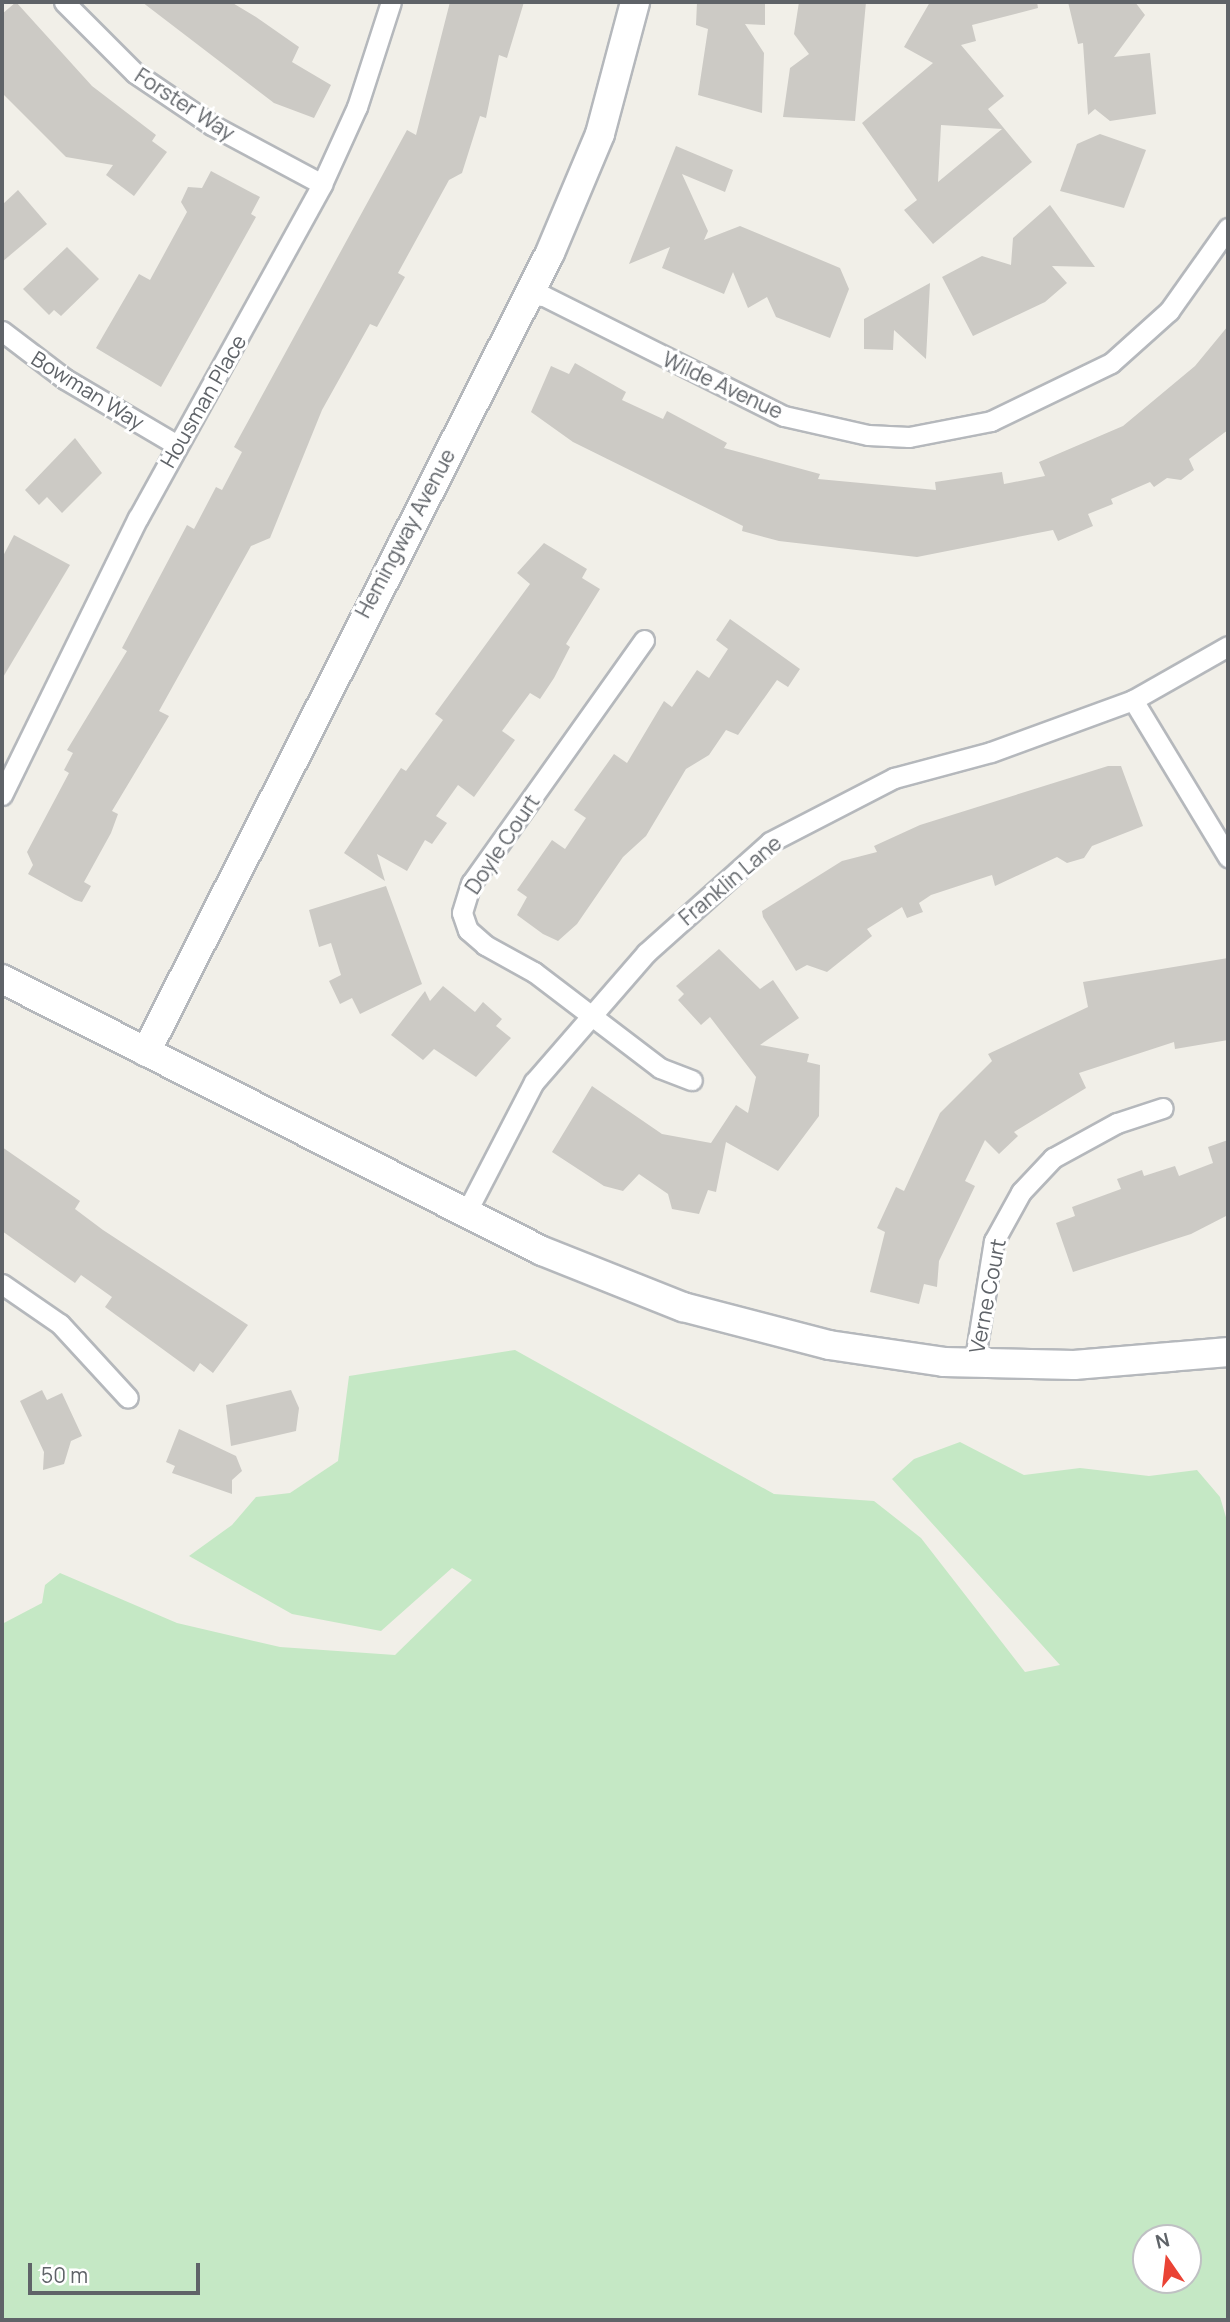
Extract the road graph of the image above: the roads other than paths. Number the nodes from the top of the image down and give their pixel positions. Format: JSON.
{"nodes":[{"id":1,"x":64,"y":2,"type":"edge"},
{"id":2,"x":391,"y":2,"type":"edge"},
{"id":3,"x":635,"y":2,"type":"edge"},
{"id":4,"x":322,"y":184,"type":"junction"},
{"id":5,"x":1228,"y":228,"type":"edge"},
{"id":6,"x":528,"y":295,"type":"junction"},
{"id":7,"x":2,"y":331,"type":"edge"},
{"id":8,"x":177,"y":445,"type":"junction"},
{"id":9,"x":644,"y":640,"type":"dead end"},
{"id":10,"x":1228,"y":646,"type":"edge"},
{"id":11,"x":1133,"y":701,"type":"junction"},
{"id":12,"x":2,"y":795,"type":"edge"},
{"id":13,"x":1228,"y":857,"type":"edge"},
{"id":14,"x":2,"y":979,"type":"edge"},
{"id":15,"x":590,"y":1017,"type":"junction"},
{"id":16,"x":146,"y":1052,"type":"junction"},
{"id":17,"x":692,"y":1080,"type":"dead end"},
{"id":18,"x":1163,"y":1108,"type":"dead end"},
{"id":19,"x":466,"y":1213,"type":"junction"},
{"id":20,"x":2,"y":1284,"type":"edge"},
{"id":21,"x":1228,"y":1352,"type":"edge"},
{"id":22,"x":974,"y":1364,"type":"junction"},
{"id":23,"x":128,"y":1398,"type":"dead end"}],
"edges":[{"from":1,"to":4,"type":"street","name":"Forster Way"},
{"from":2,"to":4,"type":"street","name":"Housman Place"},
{"from":3,"to":6,"type":"main road","name":"Hemingway Avenue"},
{"from":4,"to":8,"type":"street","name":"Housman Place"},
{"from":5,"to":6,"type":"street","name":"Wilde Avenue"},
{"from":6,"to":16,"type":"main road","name":"Hemingway Avenue"},
{"from":7,"to":8,"type":"street","name":"Bowman Way"},
{"from":8,"to":12,"type":"street","name":"Housman Place"},
{"from":9,"to":15,"type":"street","name":"Doyle Court"},
{"from":10,"to":11,"type":"street","name":"Franklin Lane"},
{"from":11,"to":13,"type":"street"},
{"from":11,"to":15,"type":"street","name":"Franklin Lane"},
{"from":14,"to":16,"type":"main road"},
{"from":15,"to":17,"type":"street","name":"Doyle Court"},
{"from":15,"to":19,"type":"street","name":"Franklin Lane"},
{"from":16,"to":19,"type":"main road"},
{"from":18,"to":22,"type":"street","name":"Verne Court"},
{"from":19,"to":22,"type":"main road"},
{"from":20,"to":23,"type":"street"},
{"from":21,"to":22,"type":"main road"}]}
